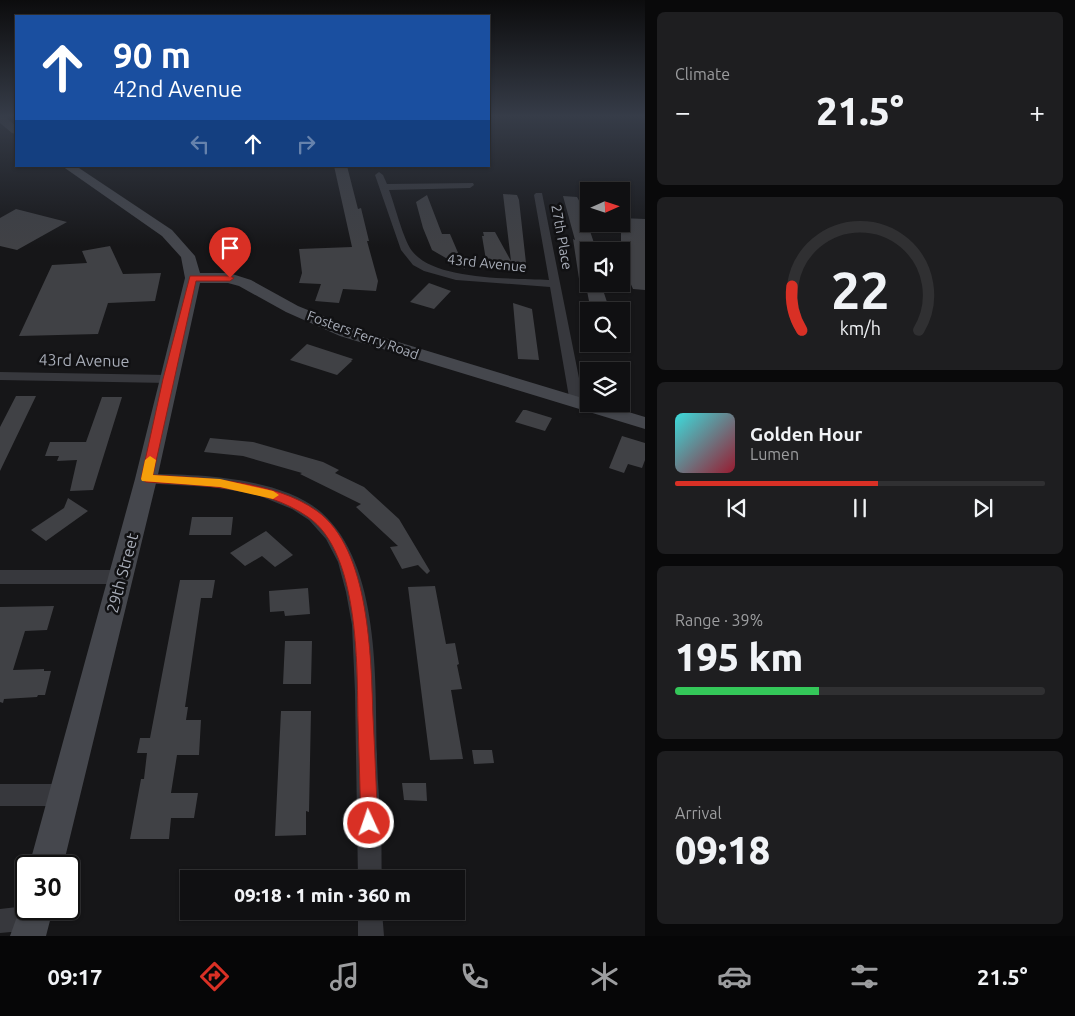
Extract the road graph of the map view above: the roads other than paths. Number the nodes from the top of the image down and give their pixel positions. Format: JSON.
{"nodes":[{"id":1,"x":69,"y":167,"type":"edge"},
{"id":2,"x":379,"y":174,"type":"dead end"},
{"id":3,"x":470,"y":185,"type":"dead end"},
{"id":4,"x":384,"y":187,"type":"junction"},
{"id":5,"x":539,"y":195,"type":"dead end"},
{"id":6,"x":191,"y":270,"type":"junction"},
{"id":7,"x":555,"y":284,"type":"junction"},
{"id":8,"x":0,"y":376,"type":"edge"},
{"id":9,"x":168,"y":379,"type":"junction"},
{"id":10,"x":577,"y":403,"type":"junction"},
{"id":11,"x":645,"y":423,"type":"edge"},
{"id":12,"x":146,"y":479,"type":"junction"},
{"id":13,"x":0,"y":577,"type":"edge"},
{"id":14,"x":121,"y":577,"type":"junction"},
{"id":15,"x":0,"y":795,"type":"edge"},
{"id":16,"x":64,"y":795,"type":"junction"},
{"id":17,"x":49,"y":855,"type":"edge"},
{"id":18,"x":370,"y":870,"type":"edge"},
{"id":19,"x":370,"y":920,"type":"edge"},
{"id":20,"x":371,"y":936,"type":"edge"}],
"edges":[{"from":1,"to":6,"type":"street"},
{"from":2,"to":4,"type":"street"},
{"from":3,"to":4,"type":"street"},
{"from":4,"to":7,"type":"street","name":"43rd Avenue"},
{"from":5,"to":7,"type":"street","name":"27th Place"},
{"from":6,"to":9,"type":"street","name":"29th Street"},
{"from":6,"to":10,"type":"street","name":"Fosters Ferry Road"},
{"from":7,"to":10,"type":"street","name":"27th Place"},
{"from":8,"to":9,"type":"street","name":"43rd Avenue"},
{"from":9,"to":12,"type":"street","name":"29th Street"},
{"from":10,"to":11,"type":"street","name":"Fosters Ferry Road"},
{"from":12,"to":14,"type":"street","name":"29th Street"},
{"from":12,"to":18,"type":"street"},
{"from":13,"to":14,"type":"street"},
{"from":14,"to":16,"type":"street","name":"29th Street"},
{"from":15,"to":16,"type":"street"},
{"from":16,"to":17,"type":"street","name":"29th Street"},
{"from":19,"to":20,"type":"street"}]}
